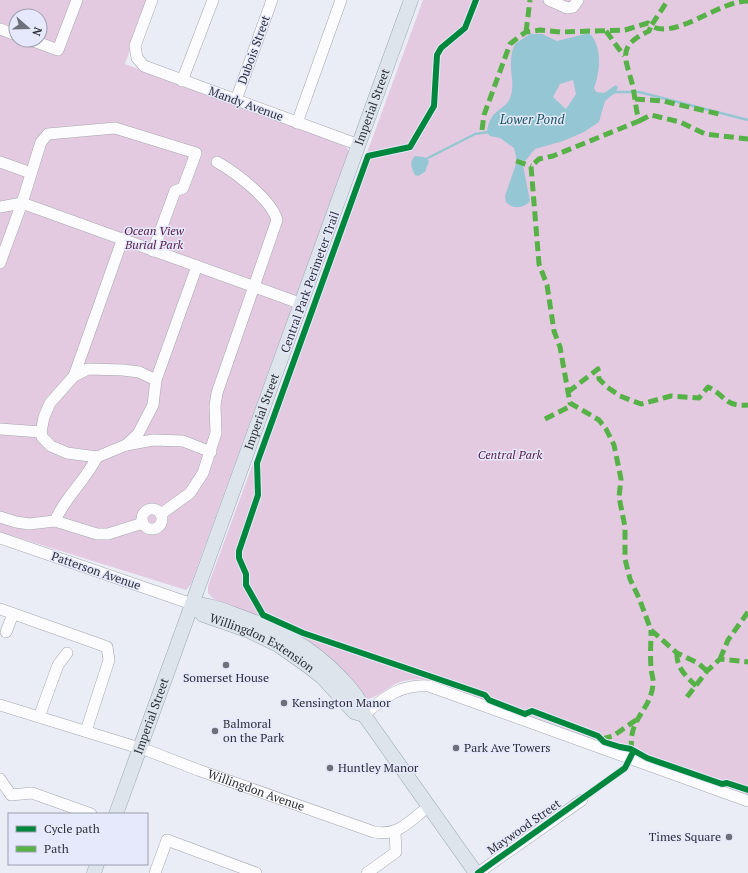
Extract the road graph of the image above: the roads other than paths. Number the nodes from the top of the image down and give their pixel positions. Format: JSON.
{"nodes":[{"id":1,"x":77,"y":0,"type":"edge"},
{"id":2,"x":152,"y":0,"type":"edge"},
{"id":3,"x":213,"y":0,"type":"edge"},
{"id":4,"x":272,"y":0,"type":"edge"},
{"id":5,"x":341,"y":0,"type":"edge"},
{"id":6,"x":549,"y":0,"type":"edge"},
{"id":7,"x":578,"y":0,"type":"edge"},
{"id":8,"x":411,"y":3,"type":"edge"},
{"id":9,"x":48,"y":46,"type":"edge"},
{"id":10,"x":182,"y":82,"type":"junction"},
{"id":11,"x":236,"y":100,"type":"junction"},
{"id":12,"x":297,"y":123,"type":"junction"},
{"id":13,"x":359,"y":146,"type":"junction"},
{"id":14,"x":0,"y":162,"type":"edge"},
{"id":15,"x":217,"y":162,"type":"dead end"},
{"id":16,"x":31,"y":173,"type":"junction"},
{"id":17,"x":22,"y":203,"type":"junction"},
{"id":18,"x":0,"y":207,"type":"edge"},
{"id":19,"x":123,"y":238,"type":"junction"},
{"id":20,"x":153,"y":251,"type":"junction"},
{"id":21,"x":0,"y":263,"type":"edge"},
{"id":22,"x":197,"y":266,"type":"junction"},
{"id":23,"x":255,"y":287,"type":"junction"},
{"id":24,"x":302,"y":304,"type":"junction"},
{"id":25,"x":74,"y":376,"type":"junction"},
{"id":26,"x":156,"y":380,"type":"junction"},
{"id":27,"x":0,"y":430,"type":"edge"},
{"id":28,"x":41,"y":432,"type":"junction"},
{"id":29,"x":126,"y":445,"type":"junction"},
{"id":30,"x":211,"y":452,"type":"junction"},
{"id":31,"x":97,"y":457,"type":"junction"},
{"id":32,"x":0,"y":517,"type":"edge"},
{"id":33,"x":55,"y":521,"type":"junction"},
{"id":34,"x":0,"y":538,"type":"edge"},
{"id":35,"x":192,"y":604,"type":"junction"},
{"id":36,"x":0,"y":609,"type":"edge"},
{"id":37,"x":13,"y":614,"type":"junction"},
{"id":38,"x":6,"y":632,"type":"dead end"},
{"id":39,"x":67,"y":653,"type":"dead end"},
{"id":40,"x":0,"y":705,"type":"edge"},
{"id":41,"x":364,"y":714,"type":"junction"},
{"id":42,"x":39,"y":717,"type":"junction"},
{"id":43,"x":86,"y":731,"type":"junction"},
{"id":44,"x":139,"y":748,"type":"junction"},
{"id":45,"x":0,"y":779,"type":"edge"},
{"id":46,"x":582,"y":800,"type":"dead end"},
{"id":47,"x":748,"y":801,"type":"edge"},
{"id":48,"x":429,"y":806,"type":"junction"},
{"id":49,"x":88,"y":813,"type":"edge"},
{"id":50,"x":116,"y":813,"type":"edge"},
{"id":51,"x":395,"y":832,"type":"junction"},
{"id":52,"x":155,"y":873,"type":"edge"},
{"id":53,"x":256,"y":873,"type":"edge"},
{"id":54,"x":367,"y":873,"type":"edge"},
{"id":55,"x":477,"y":873,"type":"edge"}],
"edges":[{"from":1,"to":9,"type":"street"},
{"from":2,"to":10,"type":"street","name":"Mandy Avenue"},
{"from":3,"to":10,"type":"street"},
{"from":4,"to":11,"type":"street","name":"Dubois Street"},
{"from":5,"to":12,"type":"street"},
{"from":6,"to":7,"type":"street"},
{"from":8,"to":13,"type":"main road","name":"Imperial Street"},
{"from":10,"to":11,"type":"street","name":"Mandy Avenue"},
{"from":11,"to":12,"type":"street","name":"Mandy Avenue"},
{"from":12,"to":13,"type":"street","name":"Mandy Avenue"},
{"from":13,"to":24,"type":"main road","name":"Imperial Street"},
{"from":14,"to":16,"type":"street"},
{"from":15,"to":23,"type":"street"},
{"from":16,"to":17,"type":"street"},
{"from":16,"to":20,"type":"street"},
{"from":17,"to":18,"type":"street"},
{"from":17,"to":19,"type":"street"},
{"from":17,"to":21,"type":"street"},
{"from":19,"to":20,"type":"street"},
{"from":19,"to":25,"type":"street"},
{"from":20,"to":22,"type":"street"},
{"from":22,"to":23,"type":"street"},
{"from":22,"to":26,"type":"street"},
{"from":23,"to":24,"type":"street"},
{"from":23,"to":30,"type":"street"},
{"from":24,"to":35,"type":"main road","name":"Imperial Street"},
{"from":25,"to":26,"type":"street"},
{"from":25,"to":28,"type":"street"},
{"from":26,"to":29,"type":"street"},
{"from":27,"to":28,"type":"street"},
{"from":28,"to":31,"type":"street"},
{"from":29,"to":30,"type":"street"},
{"from":29,"to":31,"type":"street"},
{"from":30,"to":33,"type":"street"},
{"from":31,"to":33,"type":"street"},
{"from":32,"to":33,"type":"street"},
{"from":34,"to":35,"type":"street","name":"Patterson Avenue"},
{"from":35,"to":41,"type":"main road","name":"Willingdon Extension"},
{"from":35,"to":44,"type":"main road","name":"Imperial Street"},
{"from":36,"to":37,"type":"street"},
{"from":37,"to":38,"type":"street"},
{"from":37,"to":43,"type":"street"},
{"from":39,"to":42,"type":"street"},
{"from":40,"to":42,"type":"street","name":"Willingdon Avenue"},
{"from":41,"to":47,"type":"street"},
{"from":41,"to":48,"type":"main road","name":"Willingdon Extension"},
{"from":42,"to":43,"type":"street","name":"Willingdon Avenue"},
{"from":43,"to":44,"type":"street","name":"Willingdon Avenue"},
{"from":44,"to":50,"type":"main road","name":"Imperial Street"},
{"from":44,"to":51,"type":"street","name":"Willingdon Avenue"},
{"from":45,"to":49,"type":"street"},
{"from":46,"to":55,"type":"street","name":"Maywood Street"},
{"from":48,"to":51,"type":"street"},
{"from":48,"to":55,"type":"main road"},
{"from":51,"to":54,"type":"street"},
{"from":52,"to":53,"type":"street"}]}
